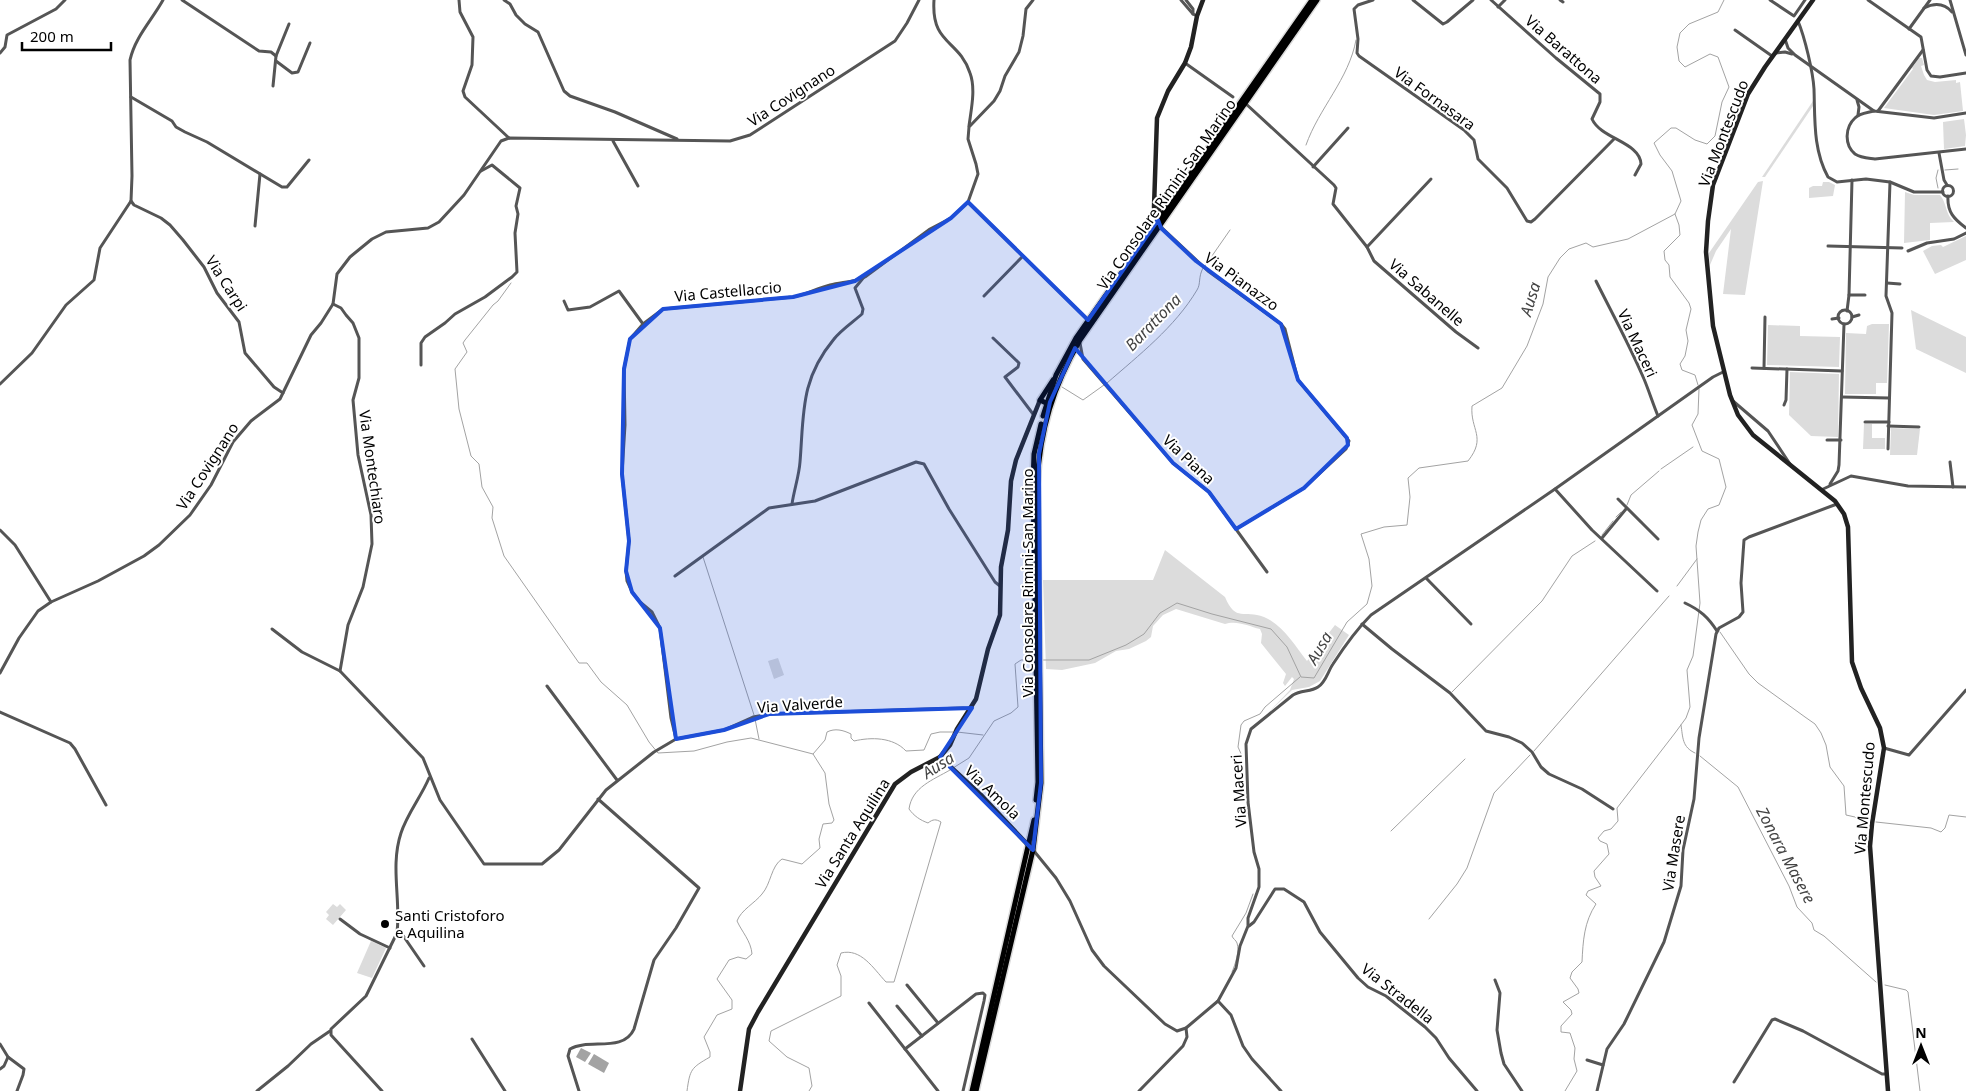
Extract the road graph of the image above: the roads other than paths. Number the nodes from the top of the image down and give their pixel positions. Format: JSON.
{"nodes":[{"id":1,"x":65,"y":0,"type":"edge"},
{"id":2,"x":163,"y":0,"type":"edge"},
{"id":3,"x":182,"y":0,"type":"edge"},
{"id":4,"x":459,"y":0,"type":"edge"},
{"id":5,"x":504,"y":0,"type":"edge"},
{"id":6,"x":919,"y":0,"type":"edge"},
{"id":7,"x":934,"y":0,"type":"edge"},
{"id":8,"x":1033,"y":0,"type":"edge"},
{"id":9,"x":1182,"y":0,"type":"edge"},
{"id":10,"x":1186,"y":0,"type":"edge"},
{"id":11,"x":1202,"y":0,"type":"edge"},
{"id":12,"x":1312,"y":0,"type":"edge"},
{"id":13,"x":1317,"y":0,"type":"edge"},
{"id":14,"x":1373,"y":0,"type":"edge"},
{"id":15,"x":1413,"y":0,"type":"edge"},
{"id":16,"x":1473,"y":0,"type":"edge"},
{"id":17,"x":1491,"y":0,"type":"edge"},
{"id":18,"x":1505,"y":0,"type":"edge"},
{"id":19,"x":1770,"y":0,"type":"edge"},
{"id":20,"x":1805,"y":0,"type":"edge"},
{"id":21,"x":1813,"y":0,"type":"edge"},
{"id":22,"x":1868,"y":0,"type":"edge"},
{"id":23,"x":1930,"y":0,"type":"edge"},
{"id":24,"x":1950,"y":0,"type":"edge"},
{"id":25,"x":1498,"y":7,"type":"junction"},
{"id":26,"x":1924,"y":8,"type":"junction"},
{"id":27,"x":1953,"y":12,"type":"junction"},
{"id":28,"x":1195,"y":15,"type":"junction"},
{"id":29,"x":1798,"y":21,"type":"junction"},
{"id":30,"x":289,"y":24,"type":"dead end"},
{"id":31,"x":1909,"y":28,"type":"junction"},
{"id":32,"x":1735,"y":30,"type":"dead end"},
{"id":33,"x":1785,"y":38,"type":"junction"},
{"id":34,"x":310,"y":43,"type":"dead end"},
{"id":35,"x":1780,"y":45,"type":"junction"},
{"id":36,"x":1787,"y":47,"type":"junction"},
{"id":37,"x":1922,"y":50,"type":"junction"},
{"id":38,"x":0,"y":52,"type":"edge"},
{"id":39,"x":1786,"y":52,"type":"junction"},
{"id":40,"x":1773,"y":54,"type":"junction"},
{"id":41,"x":1795,"y":55,"type":"junction"},
{"id":42,"x":1966,"y":55,"type":"edge"},
{"id":43,"x":276,"y":56,"type":"junction"},
{"id":44,"x":276,"y":61,"type":"junction"},
{"id":45,"x":1184,"y":63,"type":"junction"},
{"id":46,"x":1810,"y":66,"type":"junction"},
{"id":47,"x":1966,"y":74,"type":"edge"},
{"id":48,"x":273,"y":86,"type":"dead end"},
{"id":49,"x":131,"y":96,"type":"junction"},
{"id":50,"x":1233,"y":97,"type":"dead end"},
{"id":51,"x":1857,"y":99,"type":"junction"},
{"id":52,"x":1245,"y":103,"type":"junction"},
{"id":53,"x":1876,"y":111,"type":"junction"},
{"id":54,"x":1966,"y":114,"type":"edge"},
{"id":55,"x":1858,"y":116,"type":"junction"},
{"id":56,"x":969,"y":127,"type":"junction"},
{"id":57,"x":1348,"y":128,"type":"dead end"},
{"id":58,"x":509,"y":138,"type":"junction"},
{"id":59,"x":1614,"y":139,"type":"junction"},
{"id":60,"x":613,"y":141,"type":"junction"},
{"id":61,"x":680,"y":141,"type":"junction"},
{"id":62,"x":1966,"y":149,"type":"edge"},
{"id":63,"x":1939,"y":153,"type":"junction"},
{"id":64,"x":309,"y":160,"type":"dead end"},
{"id":65,"x":1313,"y":167,"type":"junction"},
{"id":66,"x":481,"y":171,"type":"junction"},
{"id":67,"x":260,"y":174,"type":"junction"},
{"id":68,"x":1635,"y":176,"type":"dead end"},
{"id":69,"x":1432,"y":178,"type":"dead end"},
{"id":70,"x":1852,"y":180,"type":"junction"},
{"id":71,"x":1890,"y":182,"type":"junction"},
{"id":72,"x":638,"y":186,"type":"dead end"},
{"id":73,"x":1947,"y":186,"type":"junction"},
{"id":74,"x":1943,"y":192,"type":"junction"},
{"id":75,"x":1155,"y":194,"type":"junction"},
{"id":76,"x":1948,"y":196,"type":"junction"},
{"id":77,"x":131,"y":201,"type":"junction"},
{"id":78,"x":968,"y":202,"type":"junction"},
{"id":79,"x":1157,"y":202,"type":"junction"},
{"id":80,"x":1171,"y":202,"type":"junction"},
{"id":81,"x":1159,"y":223,"type":"junction"},
{"id":82,"x":255,"y":226,"type":"dead end"},
{"id":83,"x":1966,"y":228,"type":"edge"},
{"id":84,"x":1966,"y":233,"type":"edge"},
{"id":85,"x":1828,"y":246,"type":"dead end"},
{"id":86,"x":1851,"y":246,"type":"junction"},
{"id":87,"x":1367,"y":247,"type":"junction"},
{"id":88,"x":1888,"y":248,"type":"junction"},
{"id":89,"x":1902,"y":248,"type":"dead end"},
{"id":90,"x":1908,"y":251,"type":"dead end"},
{"id":91,"x":1023,"y":256,"type":"junction"},
{"id":92,"x":865,"y":277,"type":"junction"},
{"id":93,"x":1596,"y":281,"type":"dead end"},
{"id":94,"x":1887,"y":283,"type":"junction"},
{"id":95,"x":1900,"y":284,"type":"dead end"},
{"id":96,"x":1849,"y":294,"type":"junction"},
{"id":97,"x":1865,"y":295,"type":"dead end"},
{"id":98,"x":984,"y":296,"type":"dead end"},
{"id":99,"x":564,"y":301,"type":"dead end"},
{"id":100,"x":333,"y":304,"type":"junction"},
{"id":101,"x":1848,"y":311,"type":"junction"},
{"id":102,"x":1859,"y":315,"type":"dead end"},
{"id":103,"x":1765,"y":317,"type":"dead end"},
{"id":104,"x":1852,"y":317,"type":"junction"},
{"id":105,"x":1839,"y":318,"type":"junction"},
{"id":106,"x":1832,"y":319,"type":"dead end"},
{"id":107,"x":1088,"y":320,"type":"junction"},
{"id":108,"x":643,"y":324,"type":"junction"},
{"id":109,"x":1844,"y":324,"type":"junction"},
{"id":110,"x":993,"y":338,"type":"dead end"},
{"id":111,"x":1080,"y":340,"type":"junction"},
{"id":112,"x":1478,"y":348,"type":"dead end"},
{"id":113,"x":421,"y":365,"type":"dead end"},
{"id":114,"x":1752,"y":368,"type":"dead end"},
{"id":115,"x":1764,"y":368,"type":"junction"},
{"id":116,"x":1787,"y":369,"type":"junction"},
{"id":117,"x":1842,"y":371,"type":"junction"},
{"id":118,"x":1723,"y":372,"type":"junction"},
{"id":119,"x":0,"y":384,"type":"edge"},
{"id":120,"x":283,"y":393,"type":"junction"},
{"id":121,"x":1842,"y":397,"type":"junction"},
{"id":122,"x":1890,"y":398,"type":"junction"},
{"id":123,"x":1732,"y":400,"type":"junction"},
{"id":124,"x":1043,"y":401,"type":"junction"},
{"id":125,"x":1784,"y":405,"type":"dead end"},
{"id":126,"x":1033,"y":414,"type":"junction"},
{"id":127,"x":1658,"y":416,"type":"junction"},
{"id":128,"x":1865,"y":422,"type":"dead end"},
{"id":129,"x":1889,"y":424,"type":"junction"},
{"id":130,"x":1918,"y":427,"type":"dead end"},
{"id":131,"x":1827,"y":440,"type":"dead end"},
{"id":132,"x":1840,"y":440,"type":"junction"},
{"id":133,"x":1888,"y":449,"type":"dead end"},
{"id":134,"x":1950,"y":462,"type":"dead end"},
{"id":135,"x":1791,"y":465,"type":"junction"},
{"id":136,"x":1830,"y":484,"type":"junction"},
{"id":137,"x":1953,"y":486,"type":"junction"},
{"id":138,"x":1966,"y":487,"type":"edge"},
{"id":139,"x":1555,"y":489,"type":"junction"},
{"id":140,"x":1821,"y":490,"type":"junction"},
{"id":141,"x":1618,"y":499,"type":"dead end"},
{"id":142,"x":792,"y":504,"type":"junction"},
{"id":143,"x":1837,"y":504,"type":"junction"},
{"id":144,"x":1626,"y":509,"type":"junction"},
{"id":145,"x":1236,"y":529,"type":"junction"},
{"id":146,"x":0,"y":530,"type":"edge"},
{"id":147,"x":1602,"y":538,"type":"junction"},
{"id":148,"x":1658,"y":539,"type":"dead end"},
{"id":149,"x":1267,"y":572,"type":"dead end"},
{"id":150,"x":675,"y":576,"type":"dead end"},
{"id":151,"x":1426,"y":578,"type":"junction"},
{"id":152,"x":1000,"y":586,"type":"junction"},
{"id":153,"x":1657,"y":592,"type":"dead end"},
{"id":154,"x":51,"y":602,"type":"junction"},
{"id":155,"x":1685,"y":603,"type":"dead end"},
{"id":156,"x":1362,"y":624,"type":"junction"},
{"id":157,"x":1471,"y":624,"type":"dead end"},
{"id":158,"x":272,"y":629,"type":"dead end"},
{"id":159,"x":1717,"y":631,"type":"junction"},
{"id":160,"x":1037,"y":654,"type":"junction"},
{"id":161,"x":340,"y":671,"type":"junction"},
{"id":162,"x":0,"y":673,"type":"edge"},
{"id":163,"x":547,"y":686,"type":"dead end"},
{"id":164,"x":1966,"y":690,"type":"edge"},
{"id":165,"x":971,"y":709,"type":"junction"},
{"id":166,"x":0,"y":712,"type":"edge"},
{"id":167,"x":676,"y":739,"type":"junction"},
{"id":168,"x":1884,"y":748,"type":"junction"},
{"id":169,"x":940,"y":757,"type":"junction"},
{"id":170,"x":429,"y":778,"type":"junction"},
{"id":171,"x":616,"y":780,"type":"junction"},
{"id":172,"x":598,"y":799,"type":"junction"},
{"id":173,"x":106,"y":805,"type":"dead end"},
{"id":174,"x":1613,"y":809,"type":"dead end"},
{"id":175,"x":1031,"y":848,"type":"junction"},
{"id":176,"x":340,"y":919,"type":"dead end"},
{"id":177,"x":1248,"y":926,"type":"junction"},
{"id":178,"x":397,"y":931,"type":"junction"},
{"id":179,"x":390,"y":948,"type":"junction"},
{"id":180,"x":424,"y":966,"type":"dead end"},
{"id":181,"x":1495,"y":980,"type":"dead end"},
{"id":182,"x":907,"y":985,"type":"dead end"},
{"id":183,"x":1218,"y":1001,"type":"junction"},
{"id":184,"x":868,"y":1003,"type":"dead end"},
{"id":185,"x":897,"y":1006,"type":"dead end"},
{"id":186,"x":938,"y":1022,"type":"junction"},
{"id":187,"x":1186,"y":1028,"type":"junction"},
{"id":188,"x":330,"y":1031,"type":"junction"},
{"id":189,"x":922,"y":1036,"type":"junction"},
{"id":190,"x":472,"y":1039,"type":"dead end"},
{"id":191,"x":0,"y":1044,"type":"edge"},
{"id":192,"x":905,"y":1049,"type":"junction"},
{"id":193,"x":8,"y":1057,"type":"junction"},
{"id":194,"x":1587,"y":1060,"type":"dead end"},
{"id":195,"x":1603,"y":1065,"type":"junction"},
{"id":196,"x":0,"y":1069,"type":"edge"},
{"id":197,"x":1887,"y":1074,"type":"junction"},
{"id":198,"x":1734,"y":1082,"type":"dead end"},
{"id":199,"x":17,"y":1091,"type":"edge"},
{"id":200,"x":257,"y":1091,"type":"edge"},
{"id":201,"x":382,"y":1091,"type":"edge"},
{"id":202,"x":505,"y":1091,"type":"edge"},
{"id":203,"x":579,"y":1091,"type":"edge"},
{"id":204,"x":740,"y":1091,"type":"edge"},
{"id":205,"x":938,"y":1091,"type":"edge"},
{"id":206,"x":963,"y":1091,"type":"edge"},
{"id":207,"x":972,"y":1091,"type":"edge"},
{"id":208,"x":976,"y":1091,"type":"edge"},
{"id":209,"x":1139,"y":1091,"type":"edge"},
{"id":210,"x":1281,"y":1091,"type":"edge"},
{"id":211,"x":1477,"y":1091,"type":"edge"},
{"id":212,"x":1522,"y":1091,"type":"edge"},
{"id":213,"x":1597,"y":1091,"type":"edge"},
{"id":214,"x":1888,"y":1091,"type":"edge"}],
"edges":[{"from":1,"to":38,"type":"street"},
{"from":2,"to":49,"type":"street"},
{"from":3,"to":43,"type":"street"},
{"from":4,"to":58,"type":"street"},
{"from":5,"to":61,"type":"street"},
{"from":6,"to":61,"type":"street","name":"Via Covignano"},
{"from":7,"to":56,"type":"street","name":"Via Castellaccio"},
{"from":8,"to":56,"type":"street"},
{"from":9,"to":28,"type":"street"},
{"from":10,"to":28,"type":"street"},
{"from":11,"to":28,"type":"street"},
{"from":12,"to":80,"type":"main road","name":"Via Consolare Rimini-San Marino"},
{"from":13,"to":52,"type":"main road","name":"Via Consolare Rimini-San Marino"},
{"from":14,"to":59,"type":"street","name":"Via Fornasara"},
{"from":15,"to":16,"type":"street"},
{"from":17,"to":25,"type":"street","name":"Via Barattona"},
{"from":18,"to":25,"type":"street"},
{"from":19,"to":20,"type":"street"},
{"from":21,"to":29,"type":"street","name":"Via Montescudo"},
{"from":22,"to":31,"type":"street"},
{"from":23,"to":26,"type":"street"},
{"from":24,"to":27,"type":"street"},
{"from":25,"to":59,"type":"street","name":"Via Barattona"},
{"from":26,"to":27,"type":"street"},
{"from":26,"to":31,"type":"street"},
{"from":27,"to":42,"type":"street"},
{"from":28,"to":45,"type":"street"},
{"from":29,"to":33,"type":"street","name":"Via Montescudo"},
{"from":29,"to":46,"type":"street"},
{"from":30,"to":43,"type":"street"},
{"from":31,"to":37,"type":"street"},
{"from":32,"to":40,"type":"street"},
{"from":33,"to":35,"type":"street","name":"Via Montescudo"},
{"from":33,"to":36,"type":"street"},
{"from":34,"to":44,"type":"street"},
{"from":35,"to":36,"type":"street"},
{"from":35,"to":39,"type":"street"},
{"from":35,"to":40,"type":"street","name":"Via Montescudo"},
{"from":36,"to":41,"type":"street"},
{"from":37,"to":47,"type":"street"},
{"from":37,"to":53,"type":"street"},
{"from":39,"to":40,"type":"street"},
{"from":39,"to":41,"type":"street"},
{"from":40,"to":118,"type":"street","name":"Via Montescudo"},
{"from":41,"to":46,"type":"street"},
{"from":43,"to":44,"type":"street"},
{"from":44,"to":48,"type":"street"},
{"from":45,"to":50,"type":"street","name":"Via Consolare Rimini-San Marino"},
{"from":45,"to":75,"type":"street"},
{"from":46,"to":51,"type":"street"},
{"from":46,"to":70,"type":"street"},
{"from":49,"to":67,"type":"street"},
{"from":49,"to":77,"type":"street"},
{"from":51,"to":53,"type":"street"},
{"from":51,"to":55,"type":"street"},
{"from":52,"to":65,"type":"street","name":"Via Sabanelle"},
{"from":52,"to":81,"type":"main road","name":"Via Consolare Rimini-San Marino"},
{"from":53,"to":54,"type":"street"},
{"from":53,"to":55,"type":"street"},
{"from":55,"to":63,"type":"street"},
{"from":56,"to":78,"type":"street","name":"Via Castellaccio"},
{"from":57,"to":65,"type":"street"},
{"from":58,"to":60,"type":"street","name":"Via Covignano"},
{"from":58,"to":66,"type":"street","name":"Via Covignano"},
{"from":59,"to":68,"type":"street","name":"Via Barattona"},
{"from":60,"to":61,"type":"street","name":"Via Covignano"},
{"from":60,"to":72,"type":"street"},
{"from":62,"to":63,"type":"street"},
{"from":63,"to":73,"type":"street"},
{"from":64,"to":67,"type":"street"},
{"from":65,"to":87,"type":"street","name":"Via Sabanelle"},
{"from":66,"to":100,"type":"street","name":"Via Covignano"},
{"from":66,"to":113,"type":"street"},
{"from":67,"to":82,"type":"street"},
{"from":69,"to":87,"type":"street"},
{"from":70,"to":71,"type":"street"},
{"from":70,"to":86,"type":"street"},
{"from":71,"to":74,"type":"street"},
{"from":71,"to":88,"type":"street"},
{"from":73,"to":74,"type":"street"},
{"from":73,"to":76,"type":"street"},
{"from":74,"to":76,"type":"street"},
{"from":75,"to":79,"type":"street"},
{"from":75,"to":81,"type":"street"},
{"from":76,"to":83,"type":"street"},
{"from":77,"to":119,"type":"street"},
{"from":77,"to":120,"type":"street","name":"Via Carpi"},
{"from":78,"to":91,"type":"street"},
{"from":78,"to":92,"type":"street","name":"Via Castellaccio"},
{"from":79,"to":80,"type":"street"},
{"from":79,"to":81,"type":"street"},
{"from":80,"to":81,"type":"main road","name":"Via Consolare Rimini-San Marino"},
{"from":81,"to":107,"type":"main road","name":"Via Consolare Rimini-San Marino"},
{"from":81,"to":111,"type":"main road","name":"Via Consolare Rimini-San Marino"},
{"from":81,"to":145,"type":"street","name":"Via Pianazzo"},
{"from":84,"to":90,"type":"street"},
{"from":85,"to":86,"type":"street"},
{"from":86,"to":88,"type":"street"},
{"from":86,"to":96,"type":"street"},
{"from":87,"to":112,"type":"street","name":"Via Sabanelle"},
{"from":88,"to":89,"type":"street"},
{"from":88,"to":94,"type":"street"},
{"from":91,"to":98,"type":"street"},
{"from":91,"to":107,"type":"street"},
{"from":92,"to":108,"type":"street","name":"Via Castellaccio"},
{"from":92,"to":142,"type":"street"},
{"from":93,"to":127,"type":"street","name":"Via Maceri"},
{"from":94,"to":95,"type":"street"},
{"from":94,"to":122,"type":"street"},
{"from":96,"to":97,"type":"street"},
{"from":96,"to":101,"type":"street"},
{"from":99,"to":108,"type":"street"},
{"from":100,"to":120,"type":"street","name":"Via Covignano"},
{"from":100,"to":161,"type":"street","name":"Via Montechiaro"},
{"from":101,"to":104,"type":"street"},
{"from":101,"to":105,"type":"street"},
{"from":102,"to":104,"type":"street"},
{"from":103,"to":115,"type":"street"},
{"from":104,"to":109,"type":"street"},
{"from":105,"to":106,"type":"street"},
{"from":105,"to":109,"type":"street"},
{"from":107,"to":124,"type":"main road","name":"Via Consolare Rimini-San Marino"},
{"from":108,"to":167,"type":"street","name":"Via Castellaccio"},
{"from":109,"to":117,"type":"street"},
{"from":110,"to":126,"type":"street"},
{"from":111,"to":145,"type":"street","name":"Via Piana"},
{"from":111,"to":160,"type":"main road","name":"Via Consolare Rimini-San Marino"},
{"from":114,"to":115,"type":"street"},
{"from":115,"to":116,"type":"street"},
{"from":116,"to":117,"type":"street"},
{"from":116,"to":125,"type":"street"},
{"from":117,"to":121,"type":"street"},
{"from":118,"to":123,"type":"street","name":"Via Montescudo"},
{"from":118,"to":127,"type":"street","name":"Via Maceri"},
{"from":120,"to":154,"type":"street","name":"Via Covignano"},
{"from":121,"to":122,"type":"street"},
{"from":121,"to":132,"type":"street"},
{"from":122,"to":129,"type":"street"},
{"from":123,"to":135,"type":"street","name":"Via Montescudo"},
{"from":123,"to":135,"type":"street","name":"Via Montescudo"},
{"from":124,"to":126,"type":"street","name":"Via Santa Aquilina"},
{"from":124,"to":160,"type":"main road","name":"Via Consolare Rimini-San Marino"},
{"from":126,"to":152,"type":"street","name":"Via Santa Aquilina"},
{"from":127,"to":139,"type":"street","name":"Via Maceri"},
{"from":128,"to":129,"type":"street"},
{"from":129,"to":130,"type":"street"},
{"from":129,"to":133,"type":"street"},
{"from":131,"to":132,"type":"street"},
{"from":132,"to":136,"type":"street"},
{"from":134,"to":137,"type":"street"},
{"from":135,"to":140,"type":"street","name":"Via Montescudo"},
{"from":136,"to":137,"type":"street"},
{"from":136,"to":140,"type":"street"},
{"from":137,"to":138,"type":"street"},
{"from":139,"to":147,"type":"street"},
{"from":139,"to":151,"type":"street","name":"Via Maceri"},
{"from":140,"to":143,"type":"street","name":"Via Montescudo"},
{"from":141,"to":144,"type":"street"},
{"from":142,"to":150,"type":"street"},
{"from":142,"to":152,"type":"street"},
{"from":143,"to":159,"type":"street"},
{"from":143,"to":168,"type":"street","name":"Via Montescudo"},
{"from":144,"to":147,"type":"street"},
{"from":144,"to":148,"type":"street"},
{"from":145,"to":149,"type":"street","name":"Via Piana"},
{"from":146,"to":154,"type":"street"},
{"from":147,"to":153,"type":"street"},
{"from":151,"to":156,"type":"street","name":"Via Maceri"},
{"from":151,"to":157,"type":"street"},
{"from":152,"to":165,"type":"street","name":"Via Santa Aquilina"},
{"from":154,"to":162,"type":"street","name":"Via Covignano"},
{"from":155,"to":159,"type":"street"},
{"from":156,"to":174,"type":"street"},
{"from":156,"to":177,"type":"street","name":"Via Maceri"},
{"from":158,"to":161,"type":"street"},
{"from":159,"to":195,"type":"street","name":"Via Masere"},
{"from":160,"to":175,"type":"main road","name":"Via Consolare Rimini-San Marino"},
{"from":161,"to":170,"type":"street"},
{"from":163,"to":171,"type":"street"},
{"from":164,"to":168,"type":"street"},
{"from":165,"to":167,"type":"street","name":"Via Valverde"},
{"from":165,"to":169,"type":"street","name":"Via Santa Aquilina"},
{"from":166,"to":173,"type":"street"},
{"from":167,"to":171,"type":"street","name":"Via Valverde"},
{"from":168,"to":197,"type":"street","name":"Via Montescudo"},
{"from":169,"to":175,"type":"street","name":"Via Amola"},
{"from":169,"to":204,"type":"street","name":"Via Santa Aquilina"},
{"from":170,"to":172,"type":"street","name":"Via Valverde"},
{"from":170,"to":178,"type":"street"},
{"from":171,"to":172,"type":"street","name":"Via Valverde"},
{"from":172,"to":203,"type":"street"},
{"from":175,"to":187,"type":"street"},
{"from":175,"to":207,"type":"main road","name":"Via Consolare Rimini-San Marino"},
{"from":175,"to":208,"type":"main road","name":"Via Consolare Rimini-San Marino"},
{"from":176,"to":179,"type":"street"},
{"from":177,"to":183,"type":"street","name":"Via Maceri"},
{"from":177,"to":211,"type":"street","name":"Via Stradella"},
{"from":178,"to":179,"type":"street"},
{"from":178,"to":180,"type":"street"},
{"from":179,"to":188,"type":"street"},
{"from":181,"to":212,"type":"street"},
{"from":182,"to":186,"type":"street"},
{"from":183,"to":187,"type":"street"},
{"from":183,"to":210,"type":"street"},
{"from":184,"to":192,"type":"street"},
{"from":185,"to":189,"type":"street"},
{"from":186,"to":189,"type":"street"},
{"from":186,"to":206,"type":"street"},
{"from":187,"to":209,"type":"street"},
{"from":188,"to":200,"type":"street"},
{"from":188,"to":201,"type":"street"},
{"from":189,"to":192,"type":"street"},
{"from":190,"to":202,"type":"street"},
{"from":191,"to":193,"type":"street"},
{"from":192,"to":205,"type":"street"},
{"from":193,"to":196,"type":"street"},
{"from":193,"to":199,"type":"street"},
{"from":194,"to":195,"type":"street"},
{"from":195,"to":213,"type":"street","name":"Via Masere"},
{"from":197,"to":198,"type":"street"},
{"from":197,"to":214,"type":"street","name":"Via Montescudo"}]}
